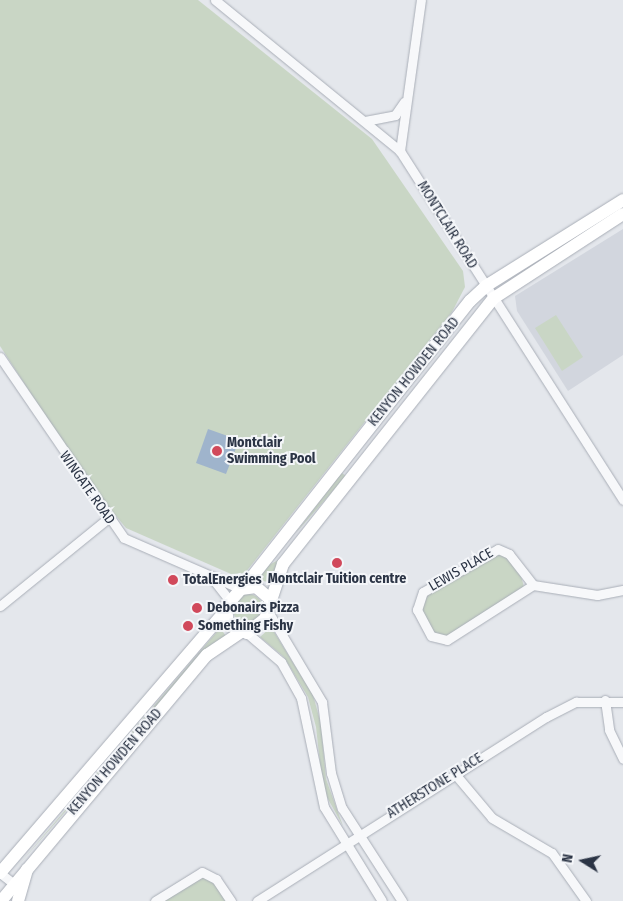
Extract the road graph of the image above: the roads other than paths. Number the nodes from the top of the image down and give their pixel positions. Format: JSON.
{"nodes":[{"id":1,"x":215,"y":0,"type":"edge"},
{"id":2,"x":421,"y":0,"type":"edge"},
{"id":3,"x":406,"y":100,"type":"junction"},
{"id":4,"x":365,"y":121,"type":"junction"},
{"id":5,"x":400,"y":152,"type":"junction"},
{"id":6,"x":623,"y":200,"type":"edge"},
{"id":7,"x":623,"y":214,"type":"edge"},
{"id":8,"x":592,"y":226,"type":"junction"},
{"id":9,"x":486,"y":286,"type":"junction"},
{"id":10,"x":494,"y":298,"type":"junction"},
{"id":11,"x":0,"y":357,"type":"edge"},
{"id":12,"x":343,"y":460,"type":"junction"},
{"id":13,"x":356,"y":469,"type":"junction"},
{"id":14,"x":623,"y":500,"type":"edge"},
{"id":15,"x":107,"y":519,"type":"junction"},
{"id":16,"x":279,"y":543,"type":"junction"},
{"id":17,"x":292,"y":552,"type":"junction"},
{"id":18,"x":211,"y":576,"type":"junction"},
{"id":19,"x":533,"y":585,"type":"junction"},
{"id":20,"x":243,"y":588,"type":"junction"},
{"id":21,"x":623,"y":590,"type":"edge"},
{"id":22,"x":270,"y":600,"type":"junction"},
{"id":23,"x":0,"y":606,"type":"edge"},
{"id":24,"x":227,"y":607,"type":"junction"},
{"id":25,"x":269,"y":613,"type":"junction"},
{"id":26,"x":243,"y":633,"type":"junction"},
{"id":27,"x":605,"y":700,"type":"junction"},
{"id":28,"x":623,"y":702,"type":"edge"},
{"id":29,"x":623,"y":759,"type":"edge"},
{"id":30,"x":455,"y":774,"type":"junction"},
{"id":31,"x":359,"y":834,"type":"junction"},
{"id":32,"x":346,"y":843,"type":"junction"},
{"id":33,"x":0,"y":873,"type":"edge"},
{"id":34,"x":17,"y":891,"type":"edge"},
{"id":35,"x":1,"y":901,"type":"edge"},
{"id":36,"x":154,"y":901,"type":"edge"},
{"id":37,"x":231,"y":901,"type":"edge"},
{"id":38,"x":257,"y":901,"type":"edge"},
{"id":39,"x":382,"y":901,"type":"edge"},
{"id":40,"x":402,"y":901,"type":"edge"},
{"id":41,"x":586,"y":901,"type":"edge"}],
"edges":[{"from":1,"to":4,"type":"street","name":"MONTCLAIR ROAD"},
{"from":2,"to":3,"type":"street"},
{"from":3,"to":4,"type":"street"},
{"from":3,"to":5,"type":"street"},
{"from":4,"to":5,"type":"street","name":"MONTCLAIR ROAD"},
{"from":5,"to":9,"type":"street","name":"MONTCLAIR ROAD"},
{"from":6,"to":8,"type":"street","name":"KENYON HOWDEN ROAD"},
{"from":7,"to":8,"type":"street","name":"KENYON HOWDEN ROAD"},
{"from":8,"to":9,"type":"street","name":"KENYON HOWDEN ROAD"},
{"from":8,"to":10,"type":"street","name":"KENYON HOWDEN ROAD"},
{"from":9,"to":10,"type":"street","name":"MONTCLAIR ROAD"},
{"from":9,"to":12,"type":"street","name":"KENYON HOWDEN ROAD"},
{"from":10,"to":13,"type":"street","name":"KENYON HOWDEN ROAD"},
{"from":10,"to":14,"type":"street","name":"MONTCLAIR ROAD"},
{"from":11,"to":15,"type":"street","name":"WINGATE ROAD"},
{"from":12,"to":13,"type":"street"},
{"from":12,"to":16,"type":"street","name":"KENYON HOWDEN ROAD"},
{"from":13,"to":17,"type":"street","name":"KENYON HOWDEN ROAD"},
{"from":15,"to":18,"type":"street","name":"WINGATE ROAD"},
{"from":15,"to":23,"type":"street"},
{"from":16,"to":17,"type":"street"},
{"from":16,"to":20,"type":"street","name":"KENYON HOWDEN ROAD"},
{"from":17,"to":22,"type":"street","name":"KENYON HOWDEN ROAD"},
{"from":18,"to":20,"type":"street","name":"WINGATE ROAD"},
{"from":18,"to":24,"type":"street"},
{"from":19,"to":19,"type":"street","name":"LEWIS PLACE"},
{"from":19,"to":21,"type":"street"},
{"from":20,"to":22,"type":"street"},
{"from":20,"to":24,"type":"street"},
{"from":22,"to":25,"type":"street"},
{"from":24,"to":26,"type":"street"},
{"from":24,"to":33,"type":"street","name":"KENYON HOWDEN ROAD"},
{"from":25,"to":26,"type":"street"},
{"from":25,"to":31,"type":"street"},
{"from":26,"to":32,"type":"street"},
{"from":26,"to":34,"type":"street","name":"KENYON HOWDEN ROAD"},
{"from":27,"to":28,"type":"street","name":"ATHERSTONE PLACE"},
{"from":27,"to":29,"type":"street"},
{"from":27,"to":30,"type":"street","name":"ATHERSTONE PLACE"},
{"from":30,"to":31,"type":"street","name":"ATHERSTONE PLACE"},
{"from":30,"to":41,"type":"street"},
{"from":31,"to":32,"type":"street","name":"ATHERSTONE PLACE"},
{"from":31,"to":40,"type":"street"},
{"from":32,"to":38,"type":"street","name":"ATHERSTONE PLACE"},
{"from":32,"to":39,"type":"street"},
{"from":33,"to":34,"type":"street"},
{"from":34,"to":35,"type":"street","name":"KENYON HOWDEN ROAD"},
{"from":36,"to":37,"type":"street"}]}
